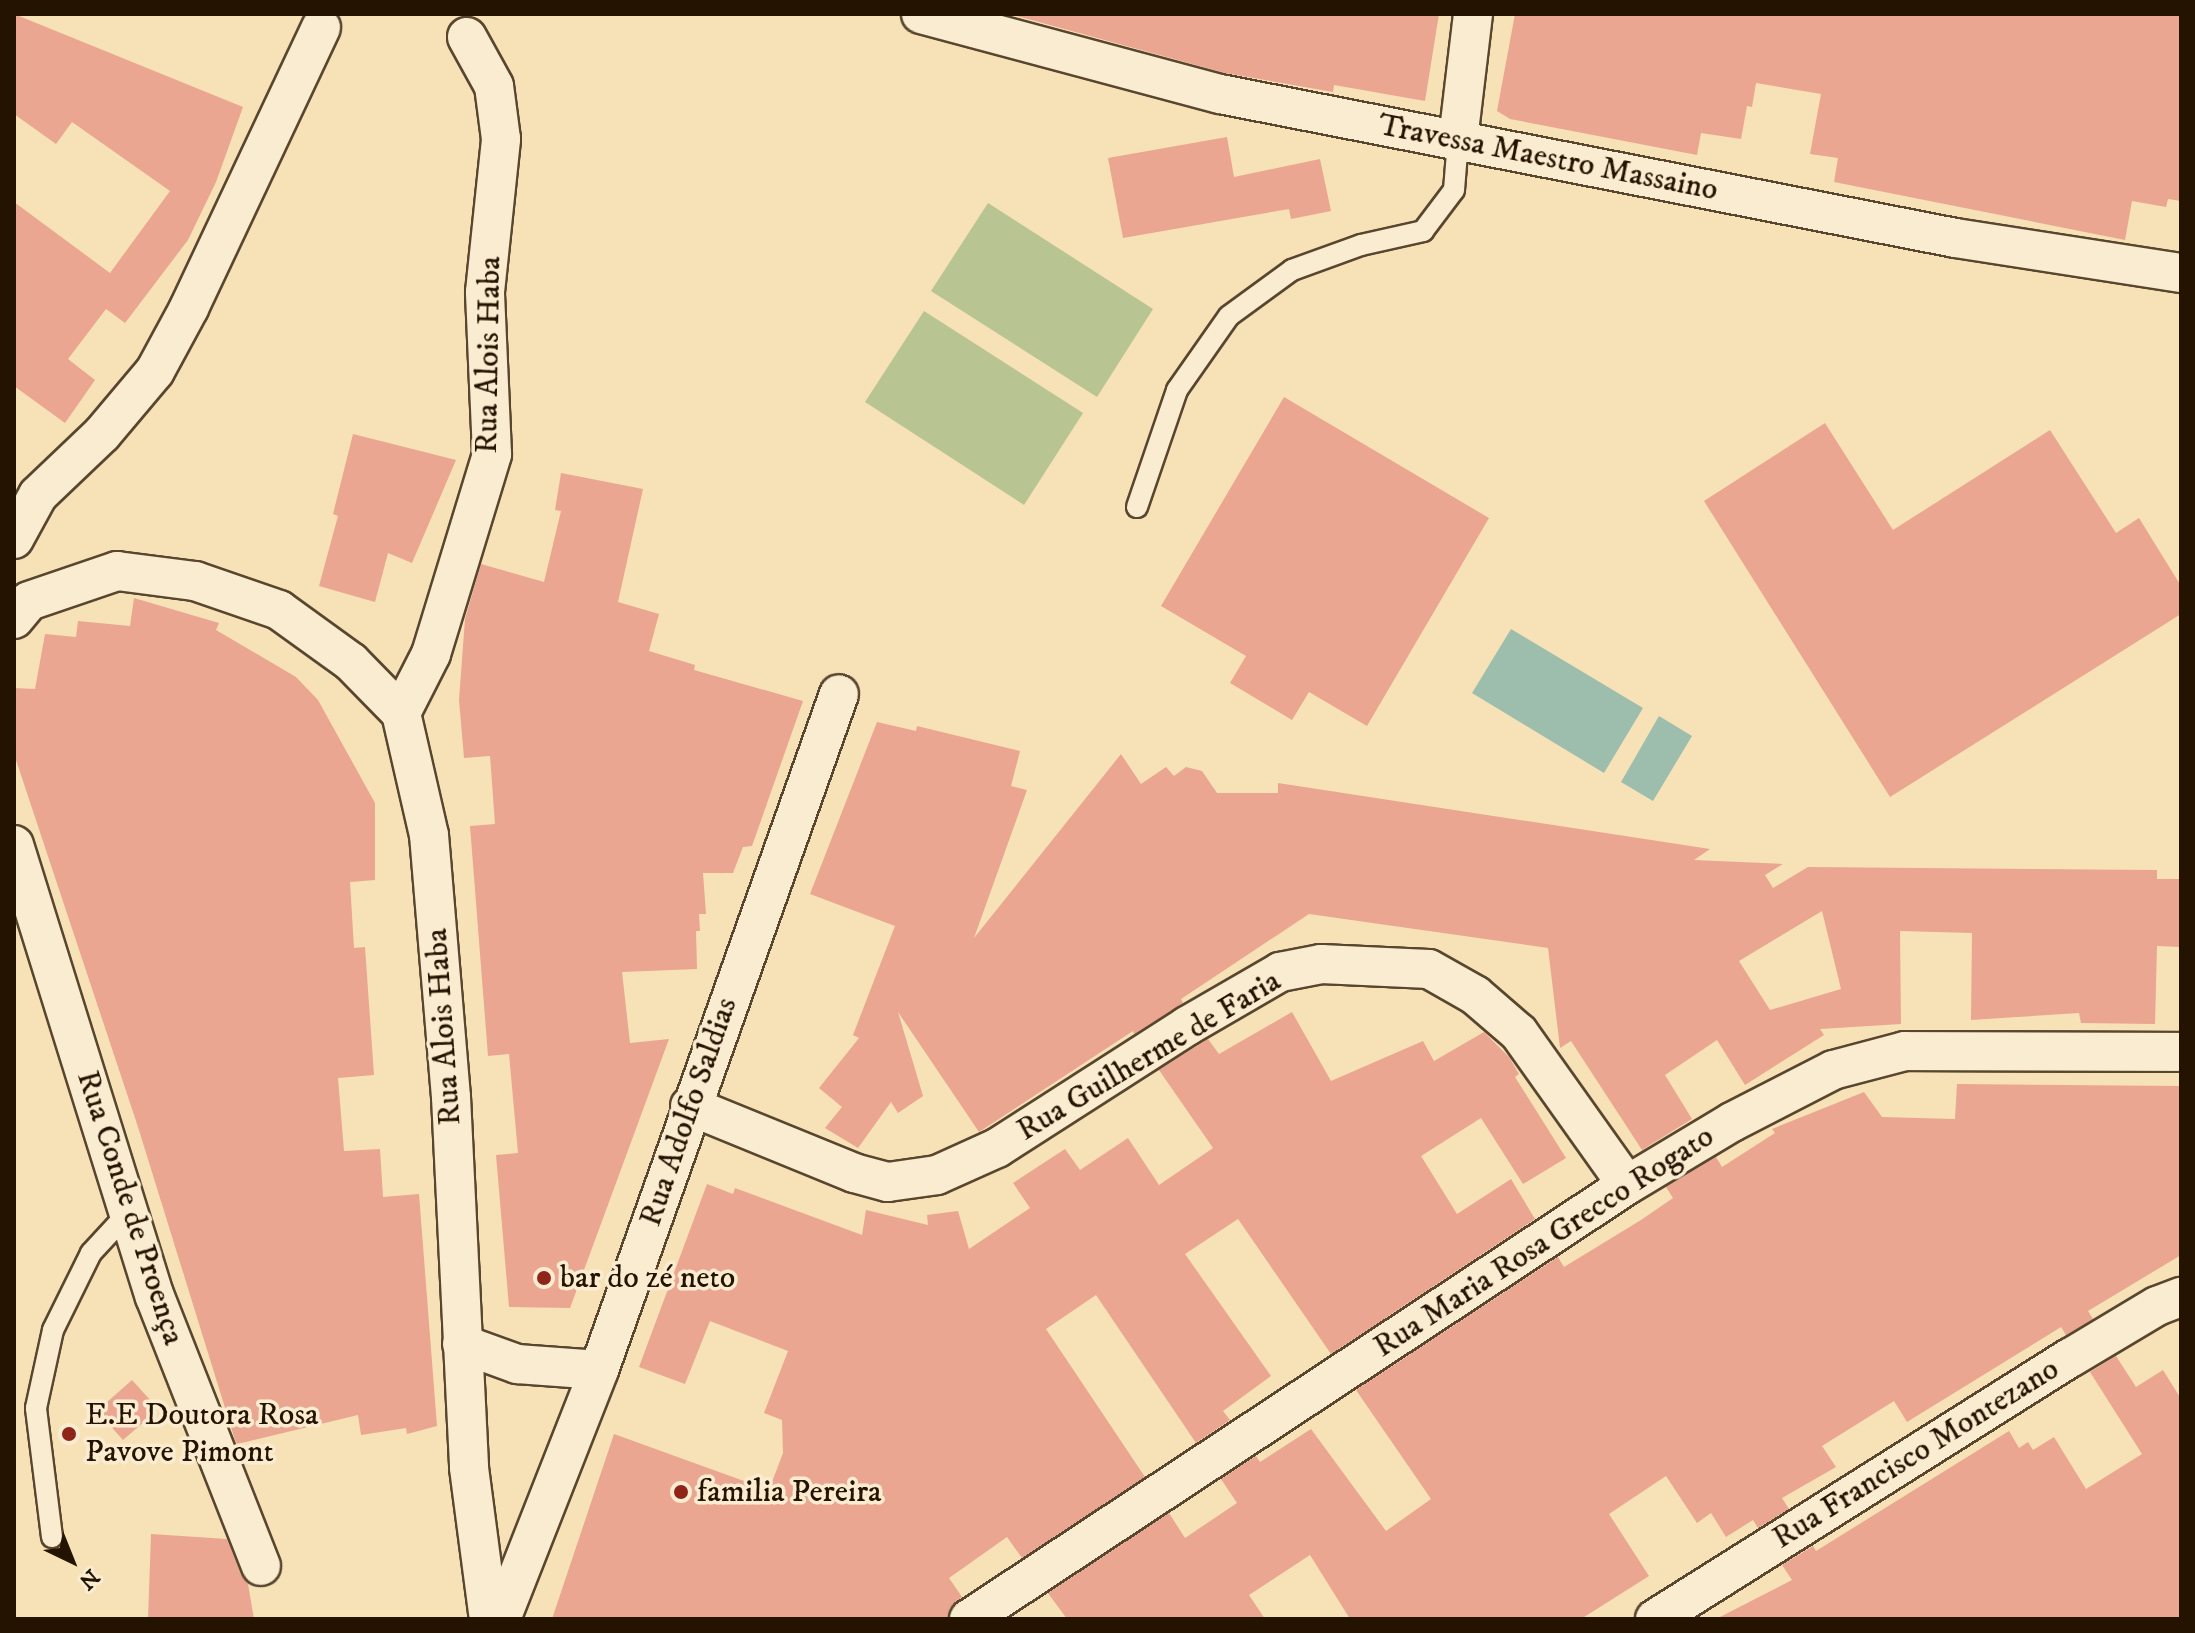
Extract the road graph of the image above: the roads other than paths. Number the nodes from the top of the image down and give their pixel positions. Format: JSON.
{"nodes":[{"id":1,"x":921,"y":14,"type":"edge"},
{"id":2,"x":1473,"y":14,"type":"edge"},
{"id":3,"x":321,"y":27,"type":"dead end"},
{"id":4,"x":467,"y":37,"type":"dead end"},
{"id":5,"x":1458,"y":140,"type":"junction"},
{"id":6,"x":2181,"y":273,"type":"edge"},
{"id":7,"x":1137,"y":507,"type":"dead end"},
{"id":8,"x":14,"y":539,"type":"edge"},
{"id":9,"x":14,"y":619,"type":"edge"},
{"id":10,"x":839,"y":694,"type":"dead end"},
{"id":11,"x":401,"y":713,"type":"junction"},
{"id":12,"x":14,"y":845,"type":"edge"},
{"id":13,"x":2181,"y":1052,"type":"edge"},
{"id":14,"x":690,"y":1106,"type":"junction"},
{"id":15,"x":1627,"y":1185,"type":"junction"},
{"id":16,"x":129,"y":1212,"type":"junction"},
{"id":17,"x":2181,"y":1297,"type":"edge"},
{"id":18,"x":462,"y":1344,"type":"junction"},
{"id":19,"x":599,"y":1370,"type":"junction"},
{"id":20,"x":52,"y":1537,"type":"dead end"},
{"id":21,"x":261,"y":1566,"type":"dead end"},
{"id":22,"x":489,"y":1619,"type":"edge"},
{"id":23,"x":501,"y":1619,"type":"edge"},
{"id":24,"x":969,"y":1619,"type":"edge"},
{"id":25,"x":1655,"y":1619,"type":"edge"}],
"edges":[{"from":1,"to":5,"type":"street","name":"Travessa Maestro Massaino"},
{"from":2,"to":5,"type":"street"},
{"from":3,"to":8,"type":"street"},
{"from":4,"to":11,"type":"street","name":"Rua Alois Haba"},
{"from":5,"to":6,"type":"street","name":"Travessa Maestro Massaino"},
{"from":5,"to":7,"type":"lane"},
{"from":9,"to":11,"type":"street"},
{"from":10,"to":14,"type":"street","name":"Rua Adolfo Saldias"},
{"from":11,"to":18,"type":"street","name":"Rua Alois Haba"},
{"from":12,"to":16,"type":"street","name":"Rua Conde de Proença"},
{"from":13,"to":15,"type":"street","name":"Rua Maria Rosa Grecco Rogato"},
{"from":14,"to":15,"type":"street","name":"Rua Guilherme de Faria"},
{"from":14,"to":19,"type":"street","name":"Rua Adolfo Saldias"},
{"from":15,"to":24,"type":"street","name":"Rua Maria Rosa Grecco Rogato"},
{"from":16,"to":20,"type":"lane"},
{"from":16,"to":21,"type":"street","name":"Rua Conde de Proença"},
{"from":17,"to":25,"type":"street","name":"Rua Francisco Montezano"},
{"from":18,"to":19,"type":"street"},
{"from":18,"to":22,"type":"street","name":"Rua Alois Haba"},
{"from":19,"to":23,"type":"street","name":"Rua Adolfo Saldias"}]}
